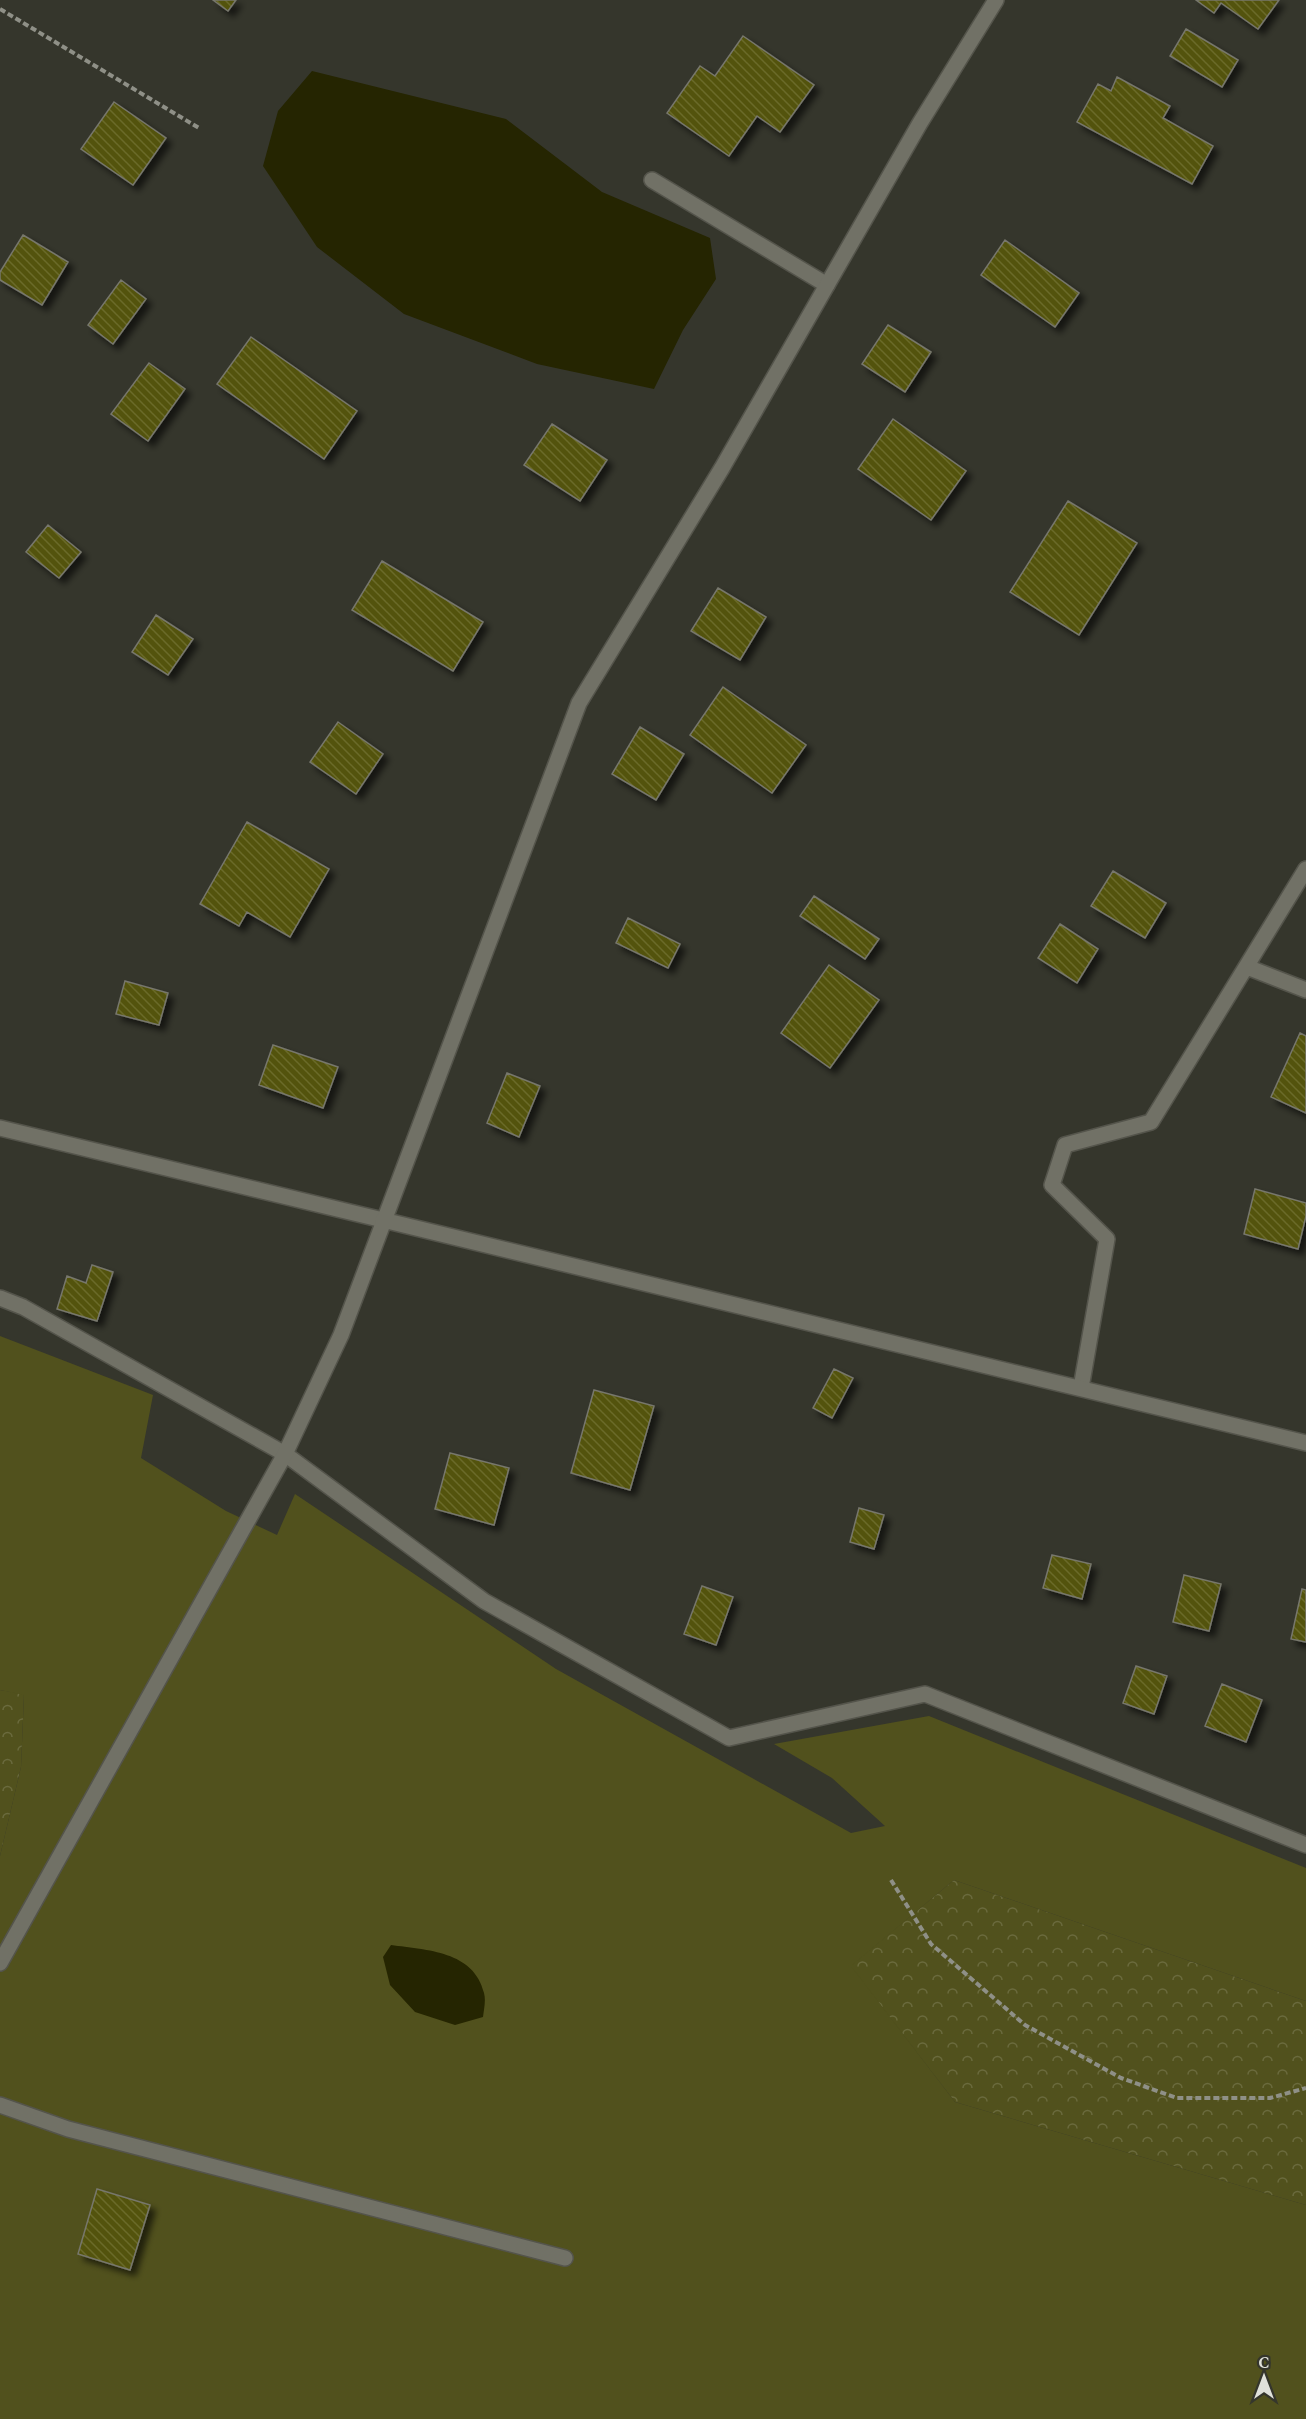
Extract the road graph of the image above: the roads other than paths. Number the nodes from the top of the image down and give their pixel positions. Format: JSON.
{"nodes":[{"id":1,"x":996,"y":0,"type":"edge"},
{"id":2,"x":652,"y":180,"type":"dead end"},
{"id":3,"x":827,"y":285,"type":"junction"},
{"id":4,"x":1306,"y":868,"type":"edge"},
{"id":5,"x":1247,"y":967,"type":"junction"},
{"id":6,"x":1306,"y":990,"type":"edge"},
{"id":7,"x":0,"y":1128,"type":"edge"},
{"id":8,"x":383,"y":1220,"type":"junction"},
{"id":9,"x":0,"y":1298,"type":"edge"},
{"id":10,"x":1081,"y":1388,"type":"junction"},
{"id":11,"x":1306,"y":1443,"type":"edge"},
{"id":12,"x":285,"y":1454,"type":"junction"},
{"id":13,"x":1306,"y":1845,"type":"edge"},
{"id":14,"x":0,"y":1963,"type":"edge"},
{"id":15,"x":0,"y":2105,"type":"edge"},
{"id":16,"x":565,"y":2258,"type":"dead end"}],
"edges":[{"from":1,"to":3,"type":"street"},
{"from":2,"to":3,"type":"street"},
{"from":3,"to":8,"type":"street"},
{"from":4,"to":5,"type":"street"},
{"from":5,"to":6,"type":"street"},
{"from":5,"to":10,"type":"street"},
{"from":7,"to":8,"type":"street"},
{"from":8,"to":10,"type":"street"},
{"from":8,"to":12,"type":"street"},
{"from":9,"to":12,"type":"street"},
{"from":10,"to":11,"type":"street"},
{"from":12,"to":13,"type":"street"},
{"from":12,"to":14,"type":"street"},
{"from":15,"to":16,"type":"street"}]}
